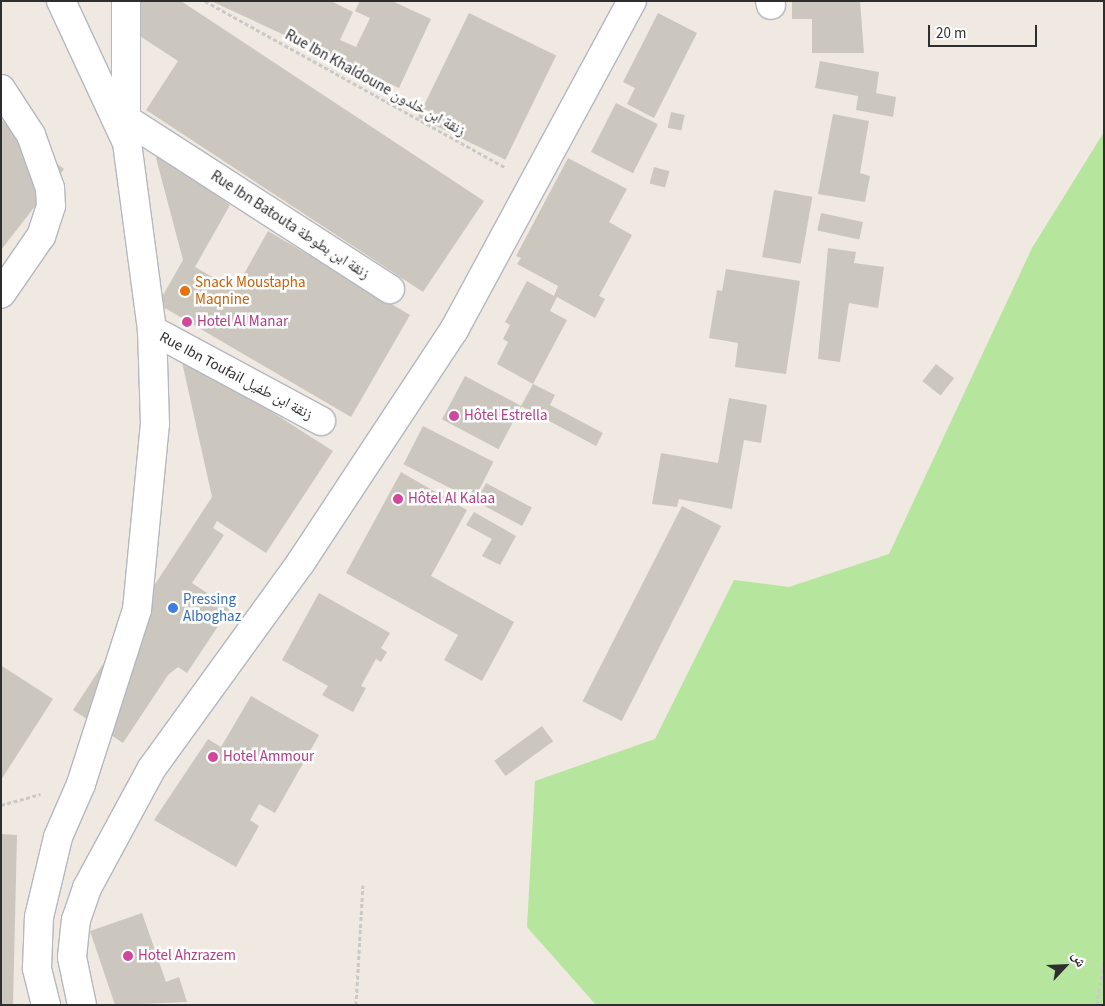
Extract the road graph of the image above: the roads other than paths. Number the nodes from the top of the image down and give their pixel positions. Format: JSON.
{"nodes":[{"id":1,"x":61,"y":1,"type":"edge"},
{"id":2,"x":126,"y":1,"type":"edge"},
{"id":3,"x":632,"y":1,"type":"edge"},
{"id":4,"x":1,"y":89,"type":"edge"},
{"id":5,"x":126,"y":131,"type":"junction"},
{"id":6,"x":390,"y":289,"type":"dead end"},
{"id":7,"x":1,"y":294,"type":"edge"},
{"id":8,"x":152,"y":330,"type":"junction"},
{"id":9,"x":321,"y":421,"type":"dead end"},
{"id":10,"x":46,"y":1005,"type":"edge"},
{"id":11,"x":82,"y":1005,"type":"edge"}],
"edges":[{"from":1,"to":5,"type":"street"},
{"from":2,"to":5,"type":"street"},
{"from":3,"to":11,"type":"street"},
{"from":4,"to":7,"type":"street"},
{"from":5,"to":6,"type":"street","name":"Rue Ibn Batouta زنقة ابن بطوطة"},
{"from":5,"to":8,"type":"street"},
{"from":8,"to":9,"type":"street","name":"Rue Ibn Toufail زنقة ابن طفيل"},
{"from":8,"to":10,"type":"street"}]}
